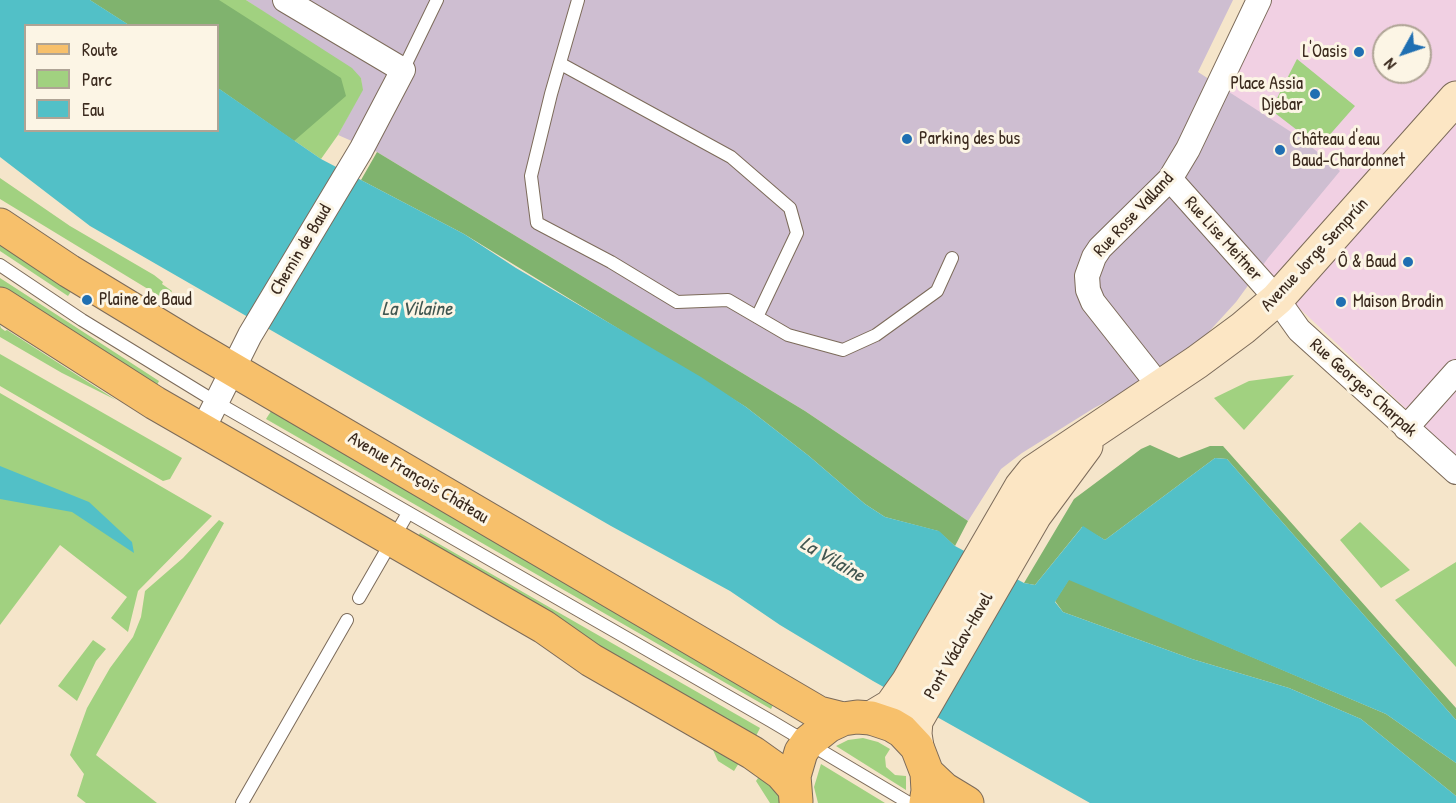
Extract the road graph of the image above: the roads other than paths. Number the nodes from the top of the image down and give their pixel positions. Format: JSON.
{"nodes":[{"id":1,"x":285,"y":0,"type":"edge"},
{"id":2,"x":437,"y":0,"type":"edge"},
{"id":3,"x":578,"y":0,"type":"edge"},
{"id":4,"x":1258,"y":0,"type":"edge"},
{"id":5,"x":561,"y":64,"type":"junction"},
{"id":6,"x":403,"y":70,"type":"junction"},
{"id":7,"x":1456,"y":98,"type":"edge"},
{"id":8,"x":1170,"y":179,"type":"junction"},
{"id":9,"x":0,"y":225,"type":"edge"},
{"id":10,"x":952,"y":258,"type":"dead end"},
{"id":11,"x":0,"y":265,"type":"edge"},
{"id":12,"x":1277,"y":299,"type":"junction"},
{"id":13,"x":0,"y":304,"type":"edge"},
{"id":14,"x":757,"y":317,"type":"junction"},
{"id":15,"x":232,"y":370,"type":"junction"},
{"id":16,"x":1456,"y":372,"type":"edge"},
{"id":17,"x":1160,"y":387,"type":"junction"},
{"id":18,"x":209,"y":417,"type":"junction"},
{"id":19,"x":1406,"y":428,"type":"junction"},
{"id":20,"x":1456,"y":472,"type":"edge"},
{"id":21,"x":400,"y":526,"type":"junction"},
{"id":22,"x":1005,"y":542,"type":"joint"},
{"id":23,"x":359,"y":598,"type":"dead end"},
{"id":24,"x":347,"y":620,"type":"dead end"},
{"id":25,"x":899,"y":741,"type":"edge"},
{"id":26,"x":808,"y":742,"type":"junction"},
{"id":27,"x":795,"y":795,"type":"edge"},
{"id":28,"x":242,"y":803,"type":"edge"},
{"id":29,"x":909,"y":803,"type":"edge"},
{"id":30,"x":967,"y":803,"type":"edge"}],
"edges":[{"from":1,"to":6,"type":"street"},
{"from":2,"to":6,"type":"lane"},
{"from":3,"to":5,"type":"lane"},
{"from":4,"to":8,"type":"street","name":"Rue Rose Valland"},
{"from":5,"to":14,"type":"lane"},
{"from":5,"to":14,"type":"lane"},
{"from":6,"to":15,"type":"street","name":"Chemin de Baud"},
{"from":7,"to":12,"type":"street","name":"Avenue Jorge Semprún"},
{"from":8,"to":12,"type":"street","name":"Rue Lise Meitner"},
{"from":8,"to":17,"type":"street","name":"Rue Rose Valland"},
{"from":9,"to":15,"type":"main road","name":"Avenue François Château"},
{"from":10,"to":14,"type":"lane"},
{"from":11,"to":18,"type":"lane"},
{"from":12,"to":17,"type":"street","name":"Avenue Jorge Semprún"},
{"from":12,"to":19,"type":"street","name":"Rue Georges Charpak"},
{"from":13,"to":18,"type":"main road"},
{"from":15,"to":18,"type":"street","name":"Chemin de Baud"},
{"from":15,"to":25,"type":"main road","name":"Avenue François Château"},
{"from":16,"to":19,"type":"street"},
{"from":17,"to":22,"type":"street","name":"Avenue Jorge Semprún"},
{"from":18,"to":21,"type":"main road"},
{"from":19,"to":20,"type":"street","name":"Rue Georges Charpak"},
{"from":21,"to":23,"type":"lane"},
{"from":21,"to":26,"type":"lane"},
{"from":21,"to":27,"type":"main road"},
{"from":22,"to":25,"type":"street","name":"Pont Václav-Havel"},
{"from":24,"to":28,"type":"lane"},
{"from":25,"to":26,"type":"main road"},
{"from":25,"to":30,"type":"main road","name":"Avenue François Château"},
{"from":26,"to":27,"type":"main road"},
{"from":26,"to":29,"type":"lane"}]}
